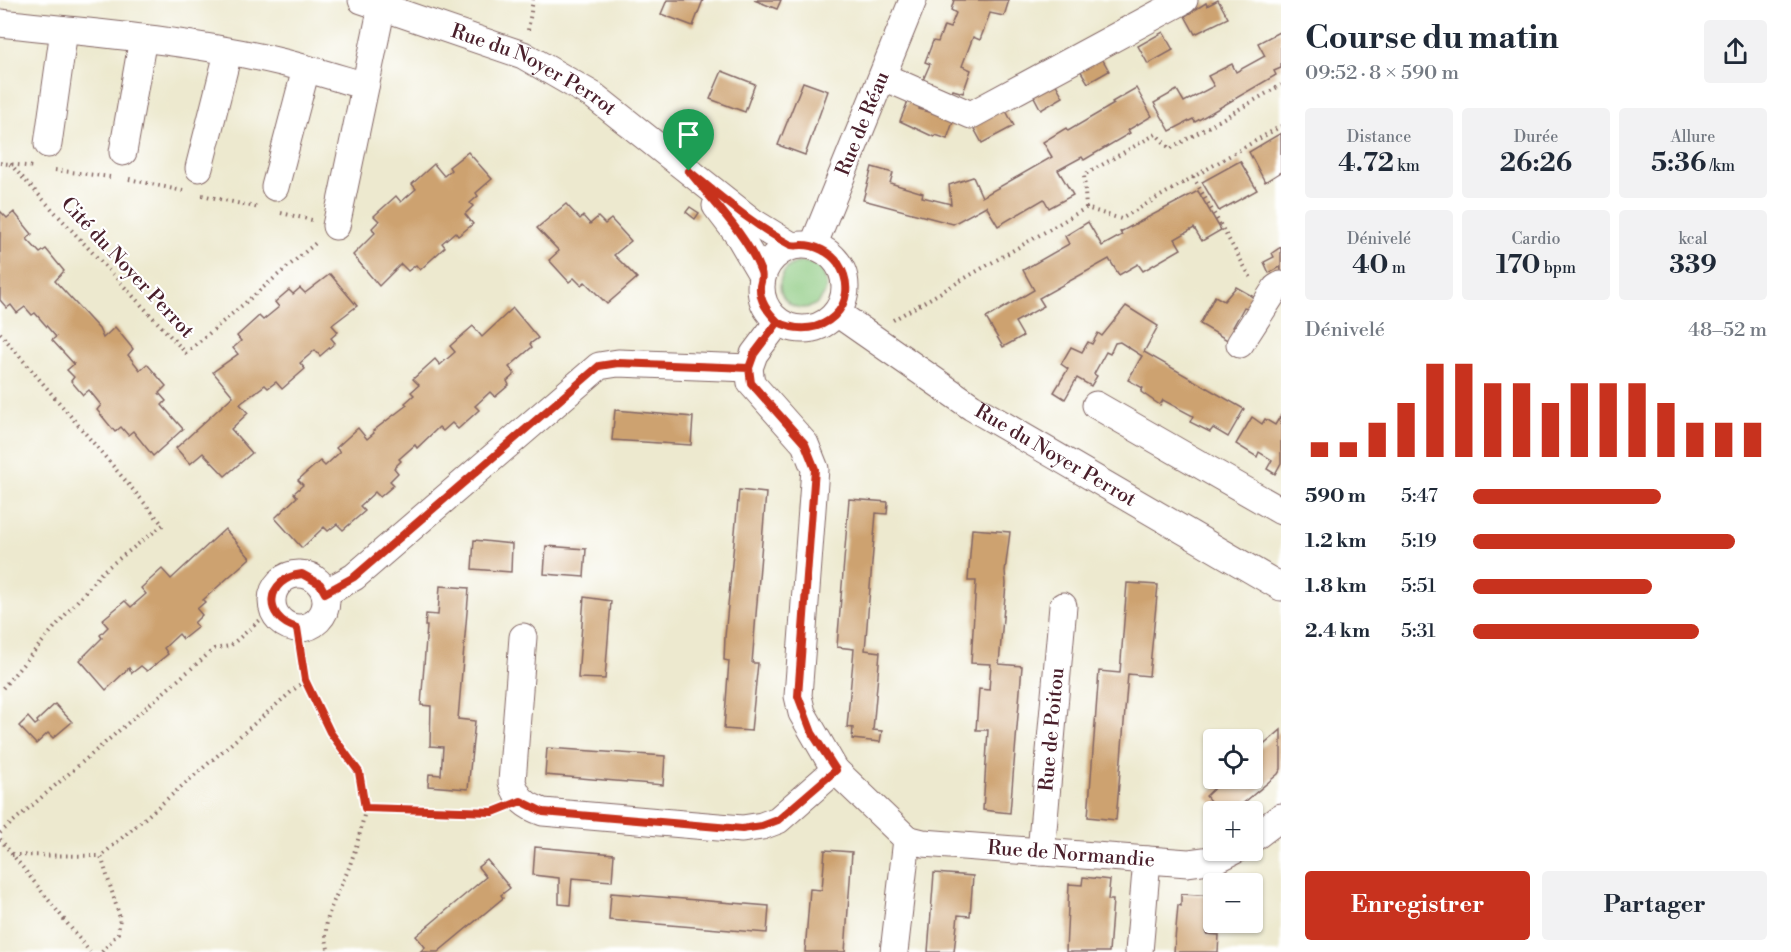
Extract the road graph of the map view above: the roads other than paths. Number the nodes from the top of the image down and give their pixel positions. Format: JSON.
{"nodes":[{"id":1,"x":913,"y":0,"type":"edge"},
{"id":2,"x":1184,"y":0,"type":"edge"},
{"id":3,"x":390,"y":5,"type":"edge"},
{"id":4,"x":0,"y":23,"type":"edge"},
{"id":5,"x":64,"y":30,"type":"junction"},
{"id":6,"x":143,"y":38,"type":"junction"},
{"id":7,"x":228,"y":53,"type":"junction"},
{"id":8,"x":306,"y":69,"type":"junction"},
{"id":9,"x":884,"y":77,"type":"junction"},
{"id":10,"x":365,"y":86,"type":"junction"},
{"id":11,"x":123,"y":152,"type":"dead end"},
{"id":12,"x":48,"y":161,"type":"road end"},
{"id":13,"x":689,"y":171,"type":"junction"},
{"id":14,"x":199,"y":181,"type":"road end"},
{"id":15,"x":274,"y":203,"type":"road end"},
{"id":16,"x":336,"y":226,"type":"road end"},
{"id":17,"x":803,"y":246,"type":"junction"},
{"id":18,"x":762,"y":275,"type":"junction"},
{"id":19,"x":1279,"y":287,"type":"edge"},
{"id":20,"x":837,"y":313,"type":"junction"},
{"id":21,"x":778,"y":322,"type":"junction"},
{"id":22,"x":1240,"y":344,"type":"dead end"},
{"id":23,"x":749,"y":368,"type":"junction"},
{"id":24,"x":1096,"y":405,"type":"dead end"},
{"id":25,"x":1281,"y":511,"type":"edge"},
{"id":26,"x":1281,"y":588,"type":"edge"},
{"id":27,"x":325,"y":593,"type":"junction"},
{"id":28,"x":1063,"y":606,"type":"dead end"},
{"id":29,"x":523,"y":637,"type":"dead end"},
{"id":30,"x":836,"y":770,"type":"junction"},
{"id":31,"x":1281,"y":817,"type":"edge"},
{"id":32,"x":1263,"y":830,"type":"edge"},
{"id":33,"x":907,"y":839,"type":"junction"},
{"id":34,"x":1041,"y":852,"type":"junction"},
{"id":35,"x":1147,"y":860,"type":"junction"},
{"id":36,"x":1203,"y":861,"type":"edge"},
{"id":37,"x":894,"y":952,"type":"edge"},
{"id":38,"x":1139,"y":952,"type":"edge"}],
"edges":[{"from":1,"to":9,"type":"street","name":"Rue de Réau"},
{"from":2,"to":9,"type":"street"},
{"from":3,"to":10,"type":"street"},
{"from":3,"to":13,"type":"street","name":"Rue du Noyer Perrot"},
{"from":4,"to":5,"type":"street"},
{"from":5,"to":6,"type":"street"},
{"from":5,"to":12,"type":"street"},
{"from":6,"to":7,"type":"street"},
{"from":6,"to":11,"type":"street"},
{"from":7,"to":8,"type":"street"},
{"from":7,"to":14,"type":"street"},
{"from":8,"to":10,"type":"street"},
{"from":8,"to":15,"type":"street"},
{"from":9,"to":17,"type":"street","name":"Rue de Réau"},
{"from":10,"to":16,"type":"street"},
{"from":13,"to":17,"type":"street","name":"Rue du Noyer Perrot"},
{"from":13,"to":18,"type":"street","name":"Rue du Noyer Perrot"},
{"from":17,"to":18,"type":"street"},
{"from":17,"to":20,"type":"street"},
{"from":18,"to":21,"type":"street"},
{"from":19,"to":22,"type":"street"},
{"from":20,"to":21,"type":"street"},
{"from":20,"to":26,"type":"street","name":"Rue du Noyer Perrot"},
{"from":21,"to":23,"type":"street"},
{"from":23,"to":27,"type":"street"},
{"from":23,"to":30,"type":"street"},
{"from":24,"to":25,"type":"street"},
{"from":27,"to":27,"type":"street"},
{"from":28,"to":34,"type":"street","name":"Rue de Poitou"},
{"from":29,"to":30,"type":"street"},
{"from":30,"to":33,"type":"street"},
{"from":31,"to":32,"type":"street"},
{"from":33,"to":34,"type":"street","name":"Rue de Normandie"},
{"from":33,"to":37,"type":"street"},
{"from":34,"to":35,"type":"street","name":"Rue de Normandie"},
{"from":35,"to":36,"type":"street","name":"Rue de Normandie"},
{"from":35,"to":38,"type":"street"}]}
